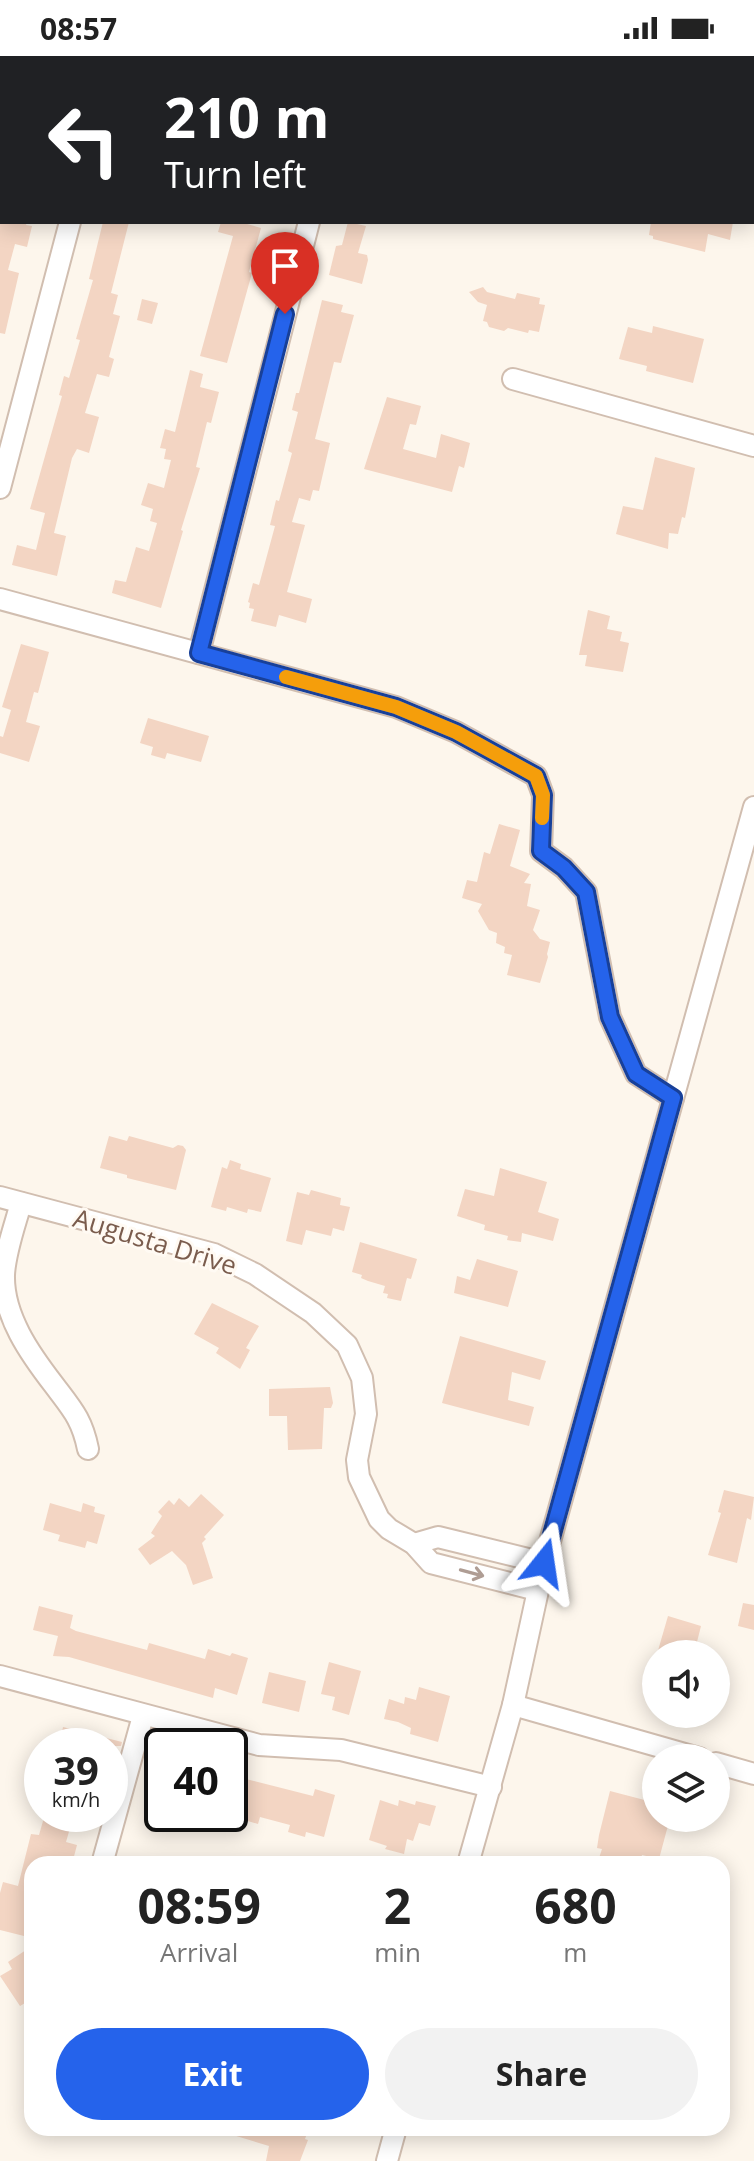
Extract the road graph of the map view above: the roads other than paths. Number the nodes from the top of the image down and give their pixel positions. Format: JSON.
{"nodes":[{"id":1,"x":69,"y":224,"type":"edge"},
{"id":2,"x":308,"y":224,"type":"edge"},
{"id":3,"x":513,"y":379,"type":"dead end"},
{"id":4,"x":754,"y":446,"type":"edge"},
{"id":5,"x":0,"y":488,"type":"edge"},
{"id":6,"x":0,"y":599,"type":"edge"},
{"id":7,"x":199,"y":653,"type":"junction"},
{"id":8,"x":754,"y":807,"type":"edge"},
{"id":9,"x":673,"y":1098,"type":"junction"},
{"id":10,"x":0,"y":1197,"type":"edge"},
{"id":11,"x":21,"y":1203,"type":"junction"},
{"id":12,"x":88,"y":1449,"type":"dead end"},
{"id":13,"x":414,"y":1544,"type":"junction"},
{"id":14,"x":544,"y":1563,"type":"junction"},
{"id":15,"x":537,"y":1590,"type":"junction"},
{"id":16,"x":0,"y":1676,"type":"edge"},
{"id":17,"x":513,"y":1705,"type":"junction"},
{"id":18,"x":143,"y":1716,"type":"junction"},
{"id":19,"x":650,"y":1744,"type":"edge"},
{"id":20,"x":730,"y":1767,"type":"edge"},
{"id":21,"x":754,"y":1774,"type":"edge"},
{"id":22,"x":491,"y":1787,"type":"junction"},
{"id":23,"x":104,"y":1856,"type":"edge"},
{"id":24,"x":470,"y":1856,"type":"edge"},
{"id":25,"x":394,"y":2136,"type":"edge"},
{"id":26,"x":387,"y":2161,"type":"edge"}],
"edges":[{"from":1,"to":5,"type":"street"},
{"from":2,"to":7,"type":"street"},
{"from":3,"to":4,"type":"street"},
{"from":6,"to":7,"type":"street"},
{"from":7,"to":9,"type":"street"},
{"from":8,"to":9,"type":"street"},
{"from":9,"to":14,"type":"street"},
{"from":10,"to":11,"type":"street","name":"Augusta Drive"},
{"from":11,"to":12,"type":"street"},
{"from":11,"to":13,"type":"street","name":"Augusta Drive"},
{"from":13,"to":14,"type":"street"},
{"from":13,"to":15,"type":"street","name":"Augusta Drive","one_way":true},
{"from":14,"to":15,"type":"street"},
{"from":15,"to":17,"type":"street"},
{"from":16,"to":18,"type":"street"},
{"from":17,"to":19,"type":"street"},
{"from":17,"to":22,"type":"street"},
{"from":18,"to":22,"type":"street"},
{"from":18,"to":23,"type":"street"},
{"from":20,"to":21,"type":"street"},
{"from":22,"to":24,"type":"street"},
{"from":25,"to":26,"type":"street"}]}
